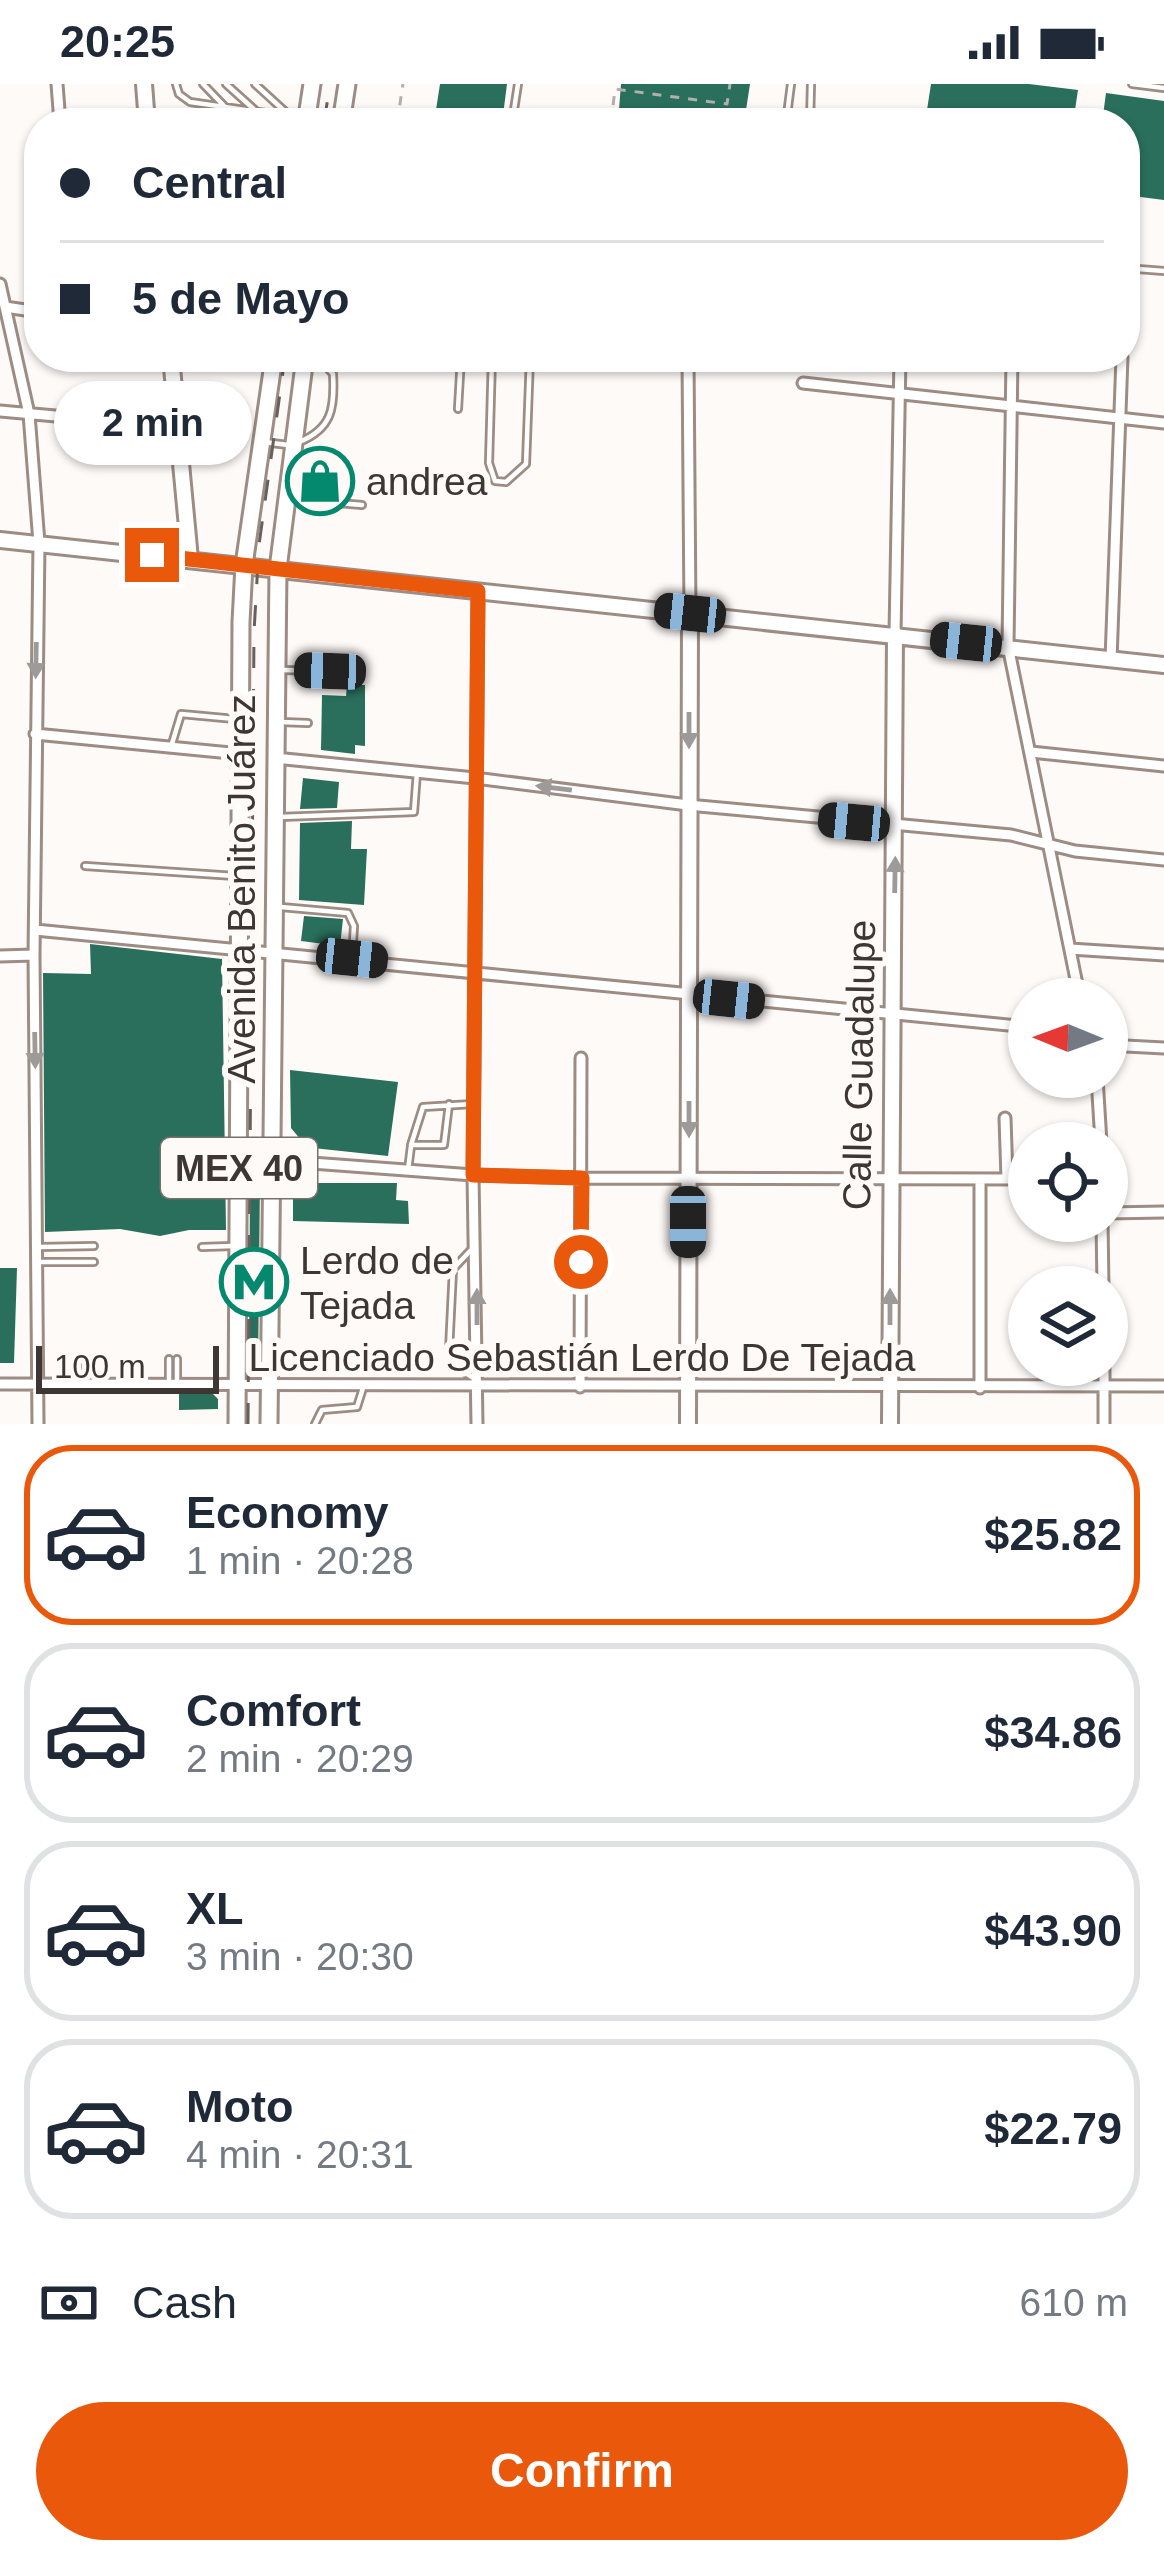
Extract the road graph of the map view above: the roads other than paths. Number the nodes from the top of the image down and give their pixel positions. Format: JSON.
{"nodes":[{"id":1,"x":176,"y":84,"type":"edge"},
{"id":2,"x":203,"y":84,"type":"edge"},
{"id":3,"x":226,"y":84,"type":"edge"},
{"id":4,"x":255,"y":84,"type":"edge"},
{"id":5,"x":264,"y":84,"type":"edge"},
{"id":6,"x":1132,"y":84,"type":"edge"},
{"id":7,"x":1164,"y":88,"type":"edge"},
{"id":8,"x":265,"y":93,"type":"junction"},
{"id":9,"x":222,"y":108,"type":"edge"},
{"id":10,"x":226,"y":108,"type":"edge"},
{"id":11,"x":252,"y":108,"type":"edge"},
{"id":12,"x":286,"y":108,"type":"edge"},
{"id":13,"x":0,"y":284,"type":"edge"},
{"id":14,"x":3,"y":307,"type":"edge"},
{"id":15,"x":172,"y":372,"type":"edge"},
{"id":16,"x":272,"y":372,"type":"edge"},
{"id":17,"x":303,"y":372,"type":"edge"},
{"id":18,"x":331,"y":372,"type":"edge"},
{"id":19,"x":460,"y":372,"type":"edge"},
{"id":20,"x":492,"y":372,"type":"edge"},
{"id":21,"x":529,"y":372,"type":"edge"},
{"id":22,"x":688,"y":372,"type":"edge"},
{"id":23,"x":899,"y":372,"type":"edge"},
{"id":24,"x":1012,"y":372,"type":"edge"},
{"id":25,"x":1122,"y":372,"type":"edge"},
{"id":26,"x":803,"y":383,"type":"dead end"},
{"id":27,"x":898,"y":394,"type":"junction"},
{"id":28,"x":1012,"y":406,"type":"junction"},
{"id":29,"x":267,"y":407,"type":"junction"},
{"id":30,"x":297,"y":410,"type":"junction"},
{"id":31,"x":458,"y":410,"type":"dead end"},
{"id":32,"x":0,"y":411,"type":"edge"},
{"id":33,"x":29,"y":414,"type":"junction"},
{"id":34,"x":1120,"y":418,"type":"junction"},
{"id":35,"x":1164,"y":423,"type":"edge"},
{"id":36,"x":177,"y":428,"type":"junction"},
{"id":37,"x":262,"y":441,"type":"junction"},
{"id":38,"x":293,"y":445,"type":"junction"},
{"id":39,"x":285,"y":499,"type":"junction"},
{"id":40,"x":362,"y":505,"type":"dead end"},
{"id":41,"x":0,"y":540,"type":"edge"},
{"id":42,"x":39,"y":543,"type":"junction"},
{"id":43,"x":190,"y":559,"type":"junction"},
{"id":44,"x":244,"y":565,"type":"junction"},
{"id":45,"x":278,"y":568,"type":"junction"},
{"id":46,"x":478,"y":591,"type":"junction"},
{"id":47,"x":690,"y":613,"type":"junction"},
{"id":48,"x":895,"y":634,"type":"junction"},
{"id":49,"x":1008,"y":646,"type":"junction"},
{"id":50,"x":1112,"y":660,"type":"junction"},
{"id":51,"x":1164,"y":665,"type":"edge"},
{"id":52,"x":275,"y":669,"type":"junction"},
{"id":53,"x":330,"y":671,"type":"dead end"},
{"id":54,"x":241,"y":719,"type":"junction"},
{"id":55,"x":275,"y":722,"type":"junction"},
{"id":56,"x":308,"y":723,"type":"dead end"},
{"id":57,"x":35,"y":734,"type":"junction"},
{"id":58,"x":171,"y":747,"type":"junction"},
{"id":59,"x":1031,"y":752,"type":"junction"},
{"id":60,"x":241,"y":754,"type":"junction"},
{"id":61,"x":275,"y":758,"type":"junction"},
{"id":62,"x":1164,"y":766,"type":"edge"},
{"id":63,"x":417,"y":772,"type":"junction"},
{"id":64,"x":475,"y":778,"type":"junction"},
{"id":65,"x":688,"y":806,"type":"junction"},
{"id":66,"x":274,"y":818,"type":"junction"},
{"id":67,"x":896,"y":826,"type":"junction"},
{"id":68,"x":1046,"y":842,"type":"junction"},
{"id":69,"x":1164,"y":860,"type":"edge"},
{"id":70,"x":86,"y":866,"type":"dead end"},
{"id":71,"x":241,"y":877,"type":"junction"},
{"id":72,"x":274,"y":907,"type":"junction"},
{"id":73,"x":35,"y":930,"type":"junction"},
{"id":74,"x":1070,"y":949,"type":"junction"},
{"id":75,"x":240,"y":950,"type":"junction"},
{"id":76,"x":274,"y":952,"type":"junction"},
{"id":77,"x":34,"y":955,"type":"junction"},
{"id":78,"x":1164,"y":955,"type":"edge"},
{"id":79,"x":0,"y":956,"type":"edge"},
{"id":80,"x":352,"y":958,"type":"junction"},
{"id":81,"x":473,"y":971,"type":"junction"},
{"id":82,"x":1076,"y":978,"type":"edge"},
{"id":83,"x":689,"y":994,"type":"junction"},
{"id":84,"x":892,"y":1015,"type":"junction"},
{"id":85,"x":1008,"y":1025,"type":"edge"},
{"id":86,"x":1128,"y":1046,"type":"edge"},
{"id":87,"x":1164,"y":1048,"type":"edge"},
{"id":88,"x":581,"y":1058,"type":"dead end"},
{"id":89,"x":449,"y":1104,"type":"junction"},
{"id":90,"x":473,"y":1104,"type":"junction"},
{"id":91,"x":1005,"y":1118,"type":"dead end"},
{"id":92,"x":411,"y":1145,"type":"junction"},
{"id":93,"x":271,"y":1160,"type":"junction"},
{"id":94,"x":408,"y":1170,"type":"junction"},
{"id":95,"x":473,"y":1175,"type":"junction"},
{"id":96,"x":582,"y":1178,"type":"junction"},
{"id":97,"x":889,"y":1178,"type":"junction"},
{"id":98,"x":1007,"y":1179,"type":"joint"},
{"id":99,"x":689,"y":1180,"type":"junction"},
{"id":100,"x":980,"y":1180,"type":"junction"},
{"id":101,"x":1164,"y":1212,"type":"edge"},
{"id":102,"x":1128,"y":1213,"type":"edge"},
{"id":103,"x":94,"y":1246,"type":"dead end"},
{"id":104,"x":202,"y":1246,"type":"dead end"},
{"id":105,"x":238,"y":1246,"type":"junction"},
{"id":106,"x":37,"y":1247,"type":"junction"},
{"id":107,"x":476,"y":1248,"type":"junction"},
{"id":108,"x":37,"y":1262,"type":"junction"},
{"id":109,"x":94,"y":1262,"type":"dead end"},
{"id":110,"x":82,"y":1358,"type":"dead end"},
{"id":111,"x":173,"y":1359,"type":"dead end"},
{"id":112,"x":477,"y":1383,"type":"junction"},
{"id":113,"x":0,"y":1384,"type":"edge"},
{"id":114,"x":38,"y":1384,"type":"junction"},
{"id":115,"x":270,"y":1385,"type":"junction"},
{"id":116,"x":82,"y":1386,"type":"junction"},
{"id":117,"x":237,"y":1386,"type":"junction"},
{"id":118,"x":363,"y":1386,"type":"junction"},
{"id":119,"x":1164,"y":1386,"type":"edge"},
{"id":120,"x":172,"y":1387,"type":"junction"},
{"id":121,"x":580,"y":1387,"type":"junction"},
{"id":122,"x":1104,"y":1387,"type":"junction"},
{"id":123,"x":688,"y":1388,"type":"junction"},
{"id":124,"x":890,"y":1388,"type":"junction"},
{"id":125,"x":980,"y":1388,"type":"junction"},
{"id":126,"x":38,"y":1424,"type":"edge"},
{"id":127,"x":237,"y":1424,"type":"edge"},
{"id":128,"x":269,"y":1424,"type":"edge"},
{"id":129,"x":315,"y":1424,"type":"edge"},
{"id":130,"x":477,"y":1424,"type":"edge"},
{"id":131,"x":688,"y":1424,"type":"edge"},
{"id":132,"x":890,"y":1424,"type":"edge"},
{"id":133,"x":1104,"y":1424,"type":"edge"}],
"edges":[{"from":1,"to":9,"type":"lane"},
{"from":2,"to":10,"type":"lane"},
{"from":3,"to":11,"type":"lane"},
{"from":4,"to":8,"type":"lane"},
{"from":5,"to":8,"type":"lane"},
{"from":6,"to":7,"type":"lane"},
{"from":8,"to":12,"type":"lane"},
{"from":13,"to":14,"type":"street"},
{"from":14,"to":33,"type":"street"},
{"from":15,"to":36,"type":"street"},
{"from":16,"to":29,"type":"main road","number":"MEX 40"},
{"from":17,"to":30,"type":"main road","name":"Avenida Benito Juárez","number":"MEX 40"},
{"from":18,"to":38,"type":"lane"},
{"from":19,"to":31,"type":"lane"},
{"from":20,"to":21,"type":"lane"},
{"from":22,"to":47,"type":"street"},
{"from":23,"to":27,"type":"street"},
{"from":24,"to":28,"type":"street"},
{"from":25,"to":34,"type":"street"},
{"from":26,"to":27,"type":"street"},
{"from":27,"to":28,"type":"street"},
{"from":27,"to":48,"type":"street"},
{"from":28,"to":34,"type":"street"},
{"from":28,"to":49,"type":"street"},
{"from":29,"to":30,"type":"main road"},
{"from":29,"to":37,"type":"main road","number":"MEX 40"},
{"from":30,"to":38,"type":"main road","name":"Avenida Benito Juárez","number":"MEX 40"},
{"from":32,"to":33,"type":"street"},
{"from":33,"to":36,"type":"street"},
{"from":33,"to":42,"type":"street"},
{"from":34,"to":35,"type":"street"},
{"from":34,"to":50,"type":"street"},
{"from":36,"to":43,"type":"street"},
{"from":37,"to":38,"type":"lane"},
{"from":37,"to":44,"type":"main road","number":"MEX 40"},
{"from":38,"to":39,"type":"main road","name":"Avenida Benito Juárez","number":"MEX 40"},
{"from":39,"to":40,"type":"lane"},
{"from":39,"to":45,"type":"main road","name":"Avenida Benito Juárez","number":"MEX 40"},
{"from":41,"to":42,"type":"street"},
{"from":42,"to":43,"type":"street"},
{"from":42,"to":57,"type":"street","one_way":true},
{"from":43,"to":44,"type":"street"},
{"from":44,"to":45,"type":"street"},
{"from":44,"to":54,"type":"main road","number":"MEX 40"},
{"from":45,"to":46,"type":"street"},
{"from":45,"to":52,"type":"main road","name":"Avenida Benito Juárez","number":"MEX 40"},
{"from":46,"to":47,"type":"street"},
{"from":46,"to":64,"type":"street"},
{"from":47,"to":48,"type":"street"},
{"from":47,"to":65,"type":"street","one_way":true},
{"from":48,"to":49,"type":"street"},
{"from":48,"to":67,"type":"street","name":"Calle Guadalupe"},
{"from":49,"to":50,"type":"street"},
{"from":49,"to":59,"type":"street"},
{"from":50,"to":51,"type":"street"},
{"from":52,"to":53,"type":"lane"},
{"from":52,"to":55,"type":"main road","name":"Avenida Benito Juárez","number":"MEX 40"},
{"from":54,"to":58,"type":"lane"},
{"from":54,"to":60,"type":"main road","number":"MEX 40"},
{"from":55,"to":56,"type":"lane"},
{"from":55,"to":61,"type":"main road","name":"Avenida Benito Juárez","number":"MEX 40"},
{"from":57,"to":58,"type":"street"},
{"from":57,"to":73,"type":"street"},
{"from":58,"to":60,"type":"street"},
{"from":59,"to":62,"type":"street"},
{"from":59,"to":68,"type":"street"},
{"from":60,"to":71,"type":"main road","number":"MEX 40"},
{"from":61,"to":63,"type":"street"},
{"from":61,"to":66,"type":"main road","name":"Avenida Benito Juárez","number":"MEX 40"},
{"from":63,"to":64,"type":"street"},
{"from":63,"to":66,"type":"lane"},
{"from":65,"to":64,"type":"street","one_way":true},
{"from":64,"to":81,"type":"street"},
{"from":65,"to":67,"type":"street"},
{"from":65,"to":83,"type":"street"},
{"from":66,"to":72,"type":"main road","name":"Avenida Benito Juárez","number":"MEX 40"},
{"from":67,"to":68,"type":"street"},
{"from":84,"to":67,"type":"street","name":"Calle Guadalupe","one_way":true},
{"from":68,"to":69,"type":"street"},
{"from":68,"to":74,"type":"street"},
{"from":70,"to":71,"type":"lane"},
{"from":71,"to":75,"type":"main road","number":"MEX 40"},
{"from":72,"to":76,"type":"main road","name":"Avenida Benito Juárez","number":"MEX 40"},
{"from":72,"to":80,"type":"lane"},
{"from":73,"to":75,"type":"street"},
{"from":73,"to":77,"type":"street"},
{"from":74,"to":78,"type":"street"},
{"from":74,"to":82,"type":"street"},
{"from":75,"to":76,"type":"street"},
{"from":75,"to":105,"type":"main road","name":"Avenida Benito Juárez","number":"MEX 40"},
{"from":76,"to":80,"type":"street"},
{"from":76,"to":93,"type":"main road","name":"Avenida Benito Juárez","number":"MEX 40"},
{"from":77,"to":79,"type":"street"},
{"from":77,"to":106,"type":"street","one_way":true},
{"from":80,"to":81,"type":"street"},
{"from":81,"to":83,"type":"street"},
{"from":81,"to":90,"type":"street"},
{"from":83,"to":84,"type":"street"},
{"from":83,"to":99,"type":"street","one_way":true},
{"from":84,"to":85,"type":"street"},
{"from":84,"to":97,"type":"street","name":"Calle Guadalupe"},
{"from":86,"to":87,"type":"street"},
{"from":88,"to":96,"type":"street"},
{"from":89,"to":90,"type":"lane"},
{"from":89,"to":92,"type":"lane"},
{"from":89,"to":92,"type":"lane"},
{"from":90,"to":95,"type":"street"},
{"from":91,"to":98,"type":"street"},
{"from":92,"to":94,"type":"lane"},
{"from":93,"to":94,"type":"street"},
{"from":93,"to":115,"type":"main road","name":"Avenida Benito Juárez","number":"MEX 40"},
{"from":94,"to":95,"type":"street"},
{"from":95,"to":96,"type":"street"},
{"from":95,"to":107,"type":"street"},
{"from":96,"to":99,"type":"street"},
{"from":96,"to":121,"type":"street"},
{"from":97,"to":99,"type":"street"},
{"from":97,"to":100,"type":"street"},
{"from":124,"to":97,"type":"street","name":"Calle Guadalupe","one_way":true},
{"from":98,"to":100,"type":"street"},
{"from":99,"to":123,"type":"street"},
{"from":100,"to":125,"type":"street"},
{"from":101,"to":102,"type":"street"},
{"from":103,"to":106,"type":"lane"},
{"from":104,"to":105,"type":"lane"},
{"from":105,"to":117,"type":"main road","name":"Avenida Benito Juárez","number":"MEX 40"},
{"from":106,"to":108,"type":"street"},
{"from":112,"to":107,"type":"street","one_way":true},
{"from":107,"to":112,"type":"lane"},
{"from":108,"to":109,"type":"lane"},
{"from":108,"to":114,"type":"street"},
{"from":110,"to":116,"type":"lane"},
{"from":111,"to":120,"type":"lane"},
{"from":112,"to":118,"type":"street","name":"Licenciado Sebastián Lerdo De Tejada"},
{"from":112,"to":121,"type":"street","name":"Licenciado Sebastián Lerdo De Tejada"},
{"from":112,"to":130,"type":"street"},
{"from":113,"to":114,"type":"street","name":"Licenciado Sebastián Lerdo De Tejada"},
{"from":114,"to":116,"type":"street","name":"Licenciado Sebastián Lerdo De Tejada"},
{"from":114,"to":126,"type":"street"},
{"from":115,"to":117,"type":"street","name":"Licenciado Sebastián Lerdo De Tejada"},
{"from":115,"to":118,"type":"street","name":"Licenciado Sebastián Lerdo De Tejada"},
{"from":115,"to":128,"type":"main road","name":"Avenida Benito Juárez","number":"MEX 40"},
{"from":116,"to":120,"type":"street","name":"Licenciado Sebastián Lerdo De Tejada"},
{"from":117,"to":120,"type":"street","name":"Licenciado Sebastián Lerdo De Tejada"},
{"from":117,"to":127,"type":"main road","name":"Avenida Benito Juárez","number":"MEX 40"},
{"from":118,"to":129,"type":"lane"},
{"from":119,"to":122,"type":"street","name":"Licenciado Sebastián Lerdo De Tejada"},
{"from":121,"to":123,"type":"street","name":"Licenciado Sebastián Lerdo De Tejada"},
{"from":122,"to":125,"type":"street","name":"Licenciado Sebastián Lerdo De Tejada"},
{"from":122,"to":133,"type":"street"},
{"from":123,"to":124,"type":"street","name":"Licenciado Sebastián Lerdo De Tejada"},
{"from":123,"to":131,"type":"street"},
{"from":124,"to":125,"type":"street","name":"Licenciado Sebastián Lerdo De Tejada"},
{"from":124,"to":132,"type":"street","name":"Calle Guadalupe"}]}
